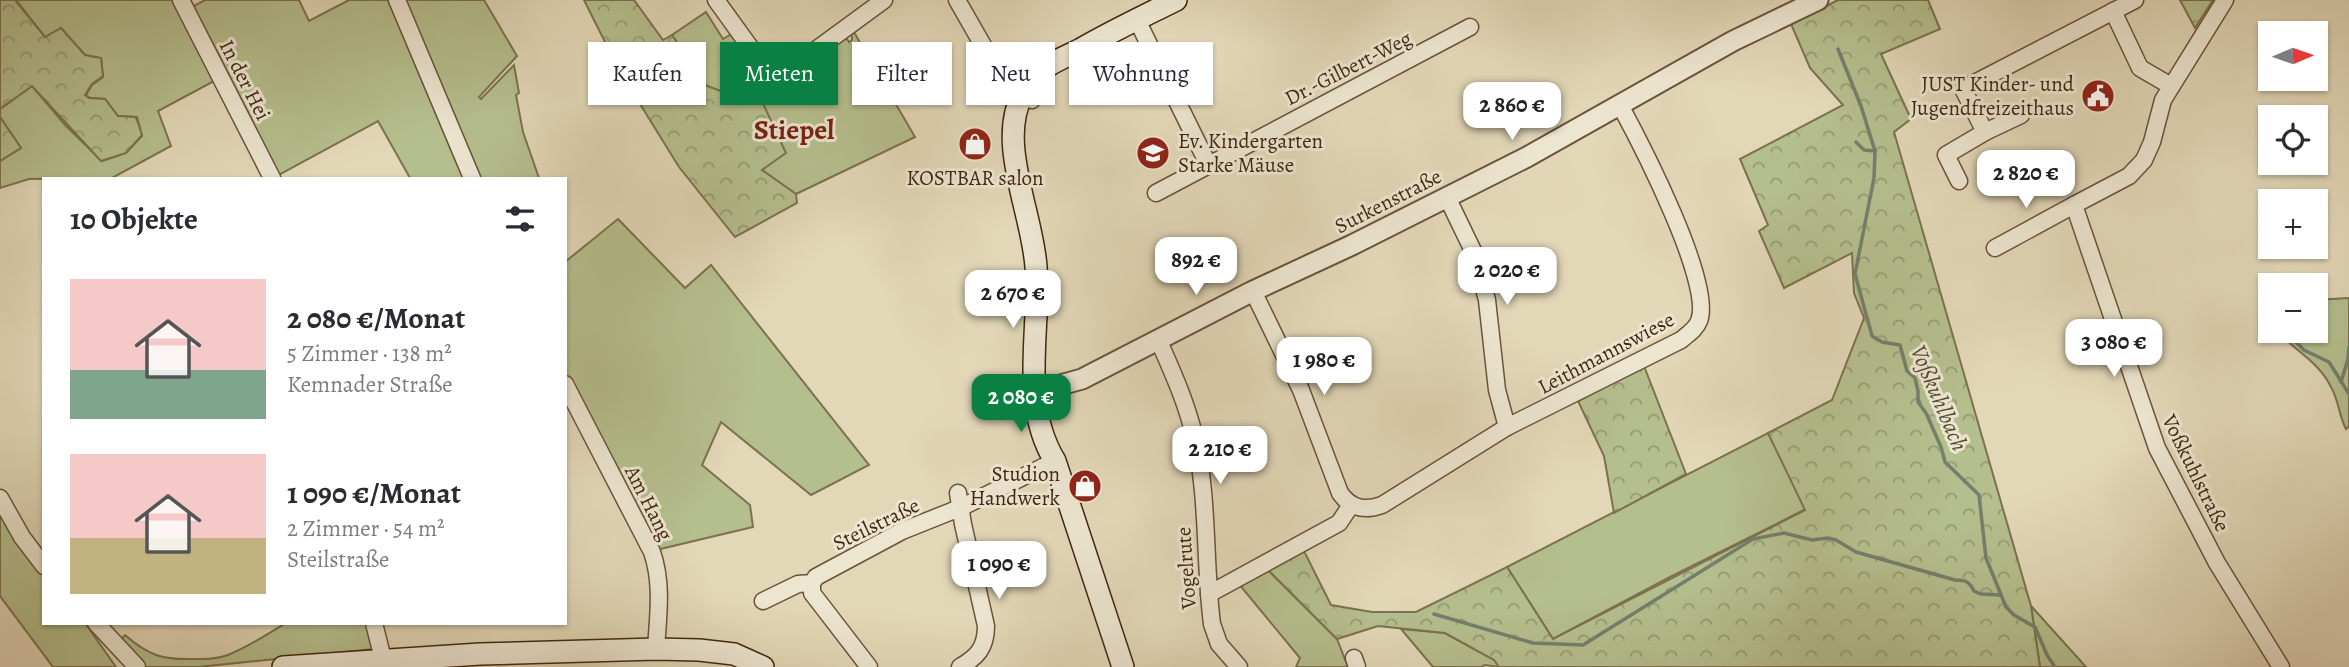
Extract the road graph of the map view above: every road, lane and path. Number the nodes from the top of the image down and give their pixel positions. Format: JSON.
{"nodes":[{"id":1,"x":181,"y":0,"type":"edge"},
{"id":2,"x":397,"y":0,"type":"edge"},
{"id":3,"x":716,"y":0,"type":"edge"},
{"id":4,"x":884,"y":0,"type":"edge"},
{"id":5,"x":957,"y":0,"type":"edge"},
{"id":6,"x":1176,"y":0,"type":"edge"},
{"id":7,"x":1818,"y":0,"type":"edge"},
{"id":8,"x":2135,"y":0,"type":"edge"},
{"id":9,"x":2225,"y":0,"type":"edge"},
{"id":10,"x":2113,"y":11,"type":"junction"},
{"id":11,"x":1137,"y":20,"type":"junction"},
{"id":12,"x":1470,"y":27,"type":"dead end"},
{"id":13,"x":981,"y":42,"type":"edge"},
{"id":14,"x":1055,"y":64,"type":"edge"},
{"id":15,"x":2171,"y":86,"type":"junction"},
{"id":16,"x":1022,"y":105,"type":"edge"},
{"id":17,"x":1620,"y":105,"type":"junction"},
{"id":18,"x":2021,"y":115,"type":"dead end"},
{"id":19,"x":1985,"y":132,"type":"junction"},
{"id":20,"x":1208,"y":164,"type":"junction"},
{"id":21,"x":271,"y":177,"type":"edge"},
{"id":22,"x":472,"y":177,"type":"edge"},
{"id":23,"x":1959,"y":181,"type":"dead end"},
{"id":24,"x":1156,"y":193,"type":"dead end"},
{"id":25,"x":1447,"y":197,"type":"junction"},
{"id":26,"x":2074,"y":205,"type":"junction"},
{"id":27,"x":1995,"y":248,"type":"dead end"},
{"id":28,"x":1253,"y":291,"type":"junction"},
{"id":29,"x":1158,"y":339,"type":"junction"},
{"id":30,"x":567,"y":388,"type":"edge"},
{"id":31,"x":1040,"y":390,"type":"junction"},
{"id":32,"x":1507,"y":427,"type":"junction"},
{"id":33,"x":1055,"y":461,"type":"junction"},
{"id":34,"x":0,"y":498,"type":"edge"},
{"id":35,"x":960,"y":500,"type":"junction"},
{"id":36,"x":1351,"y":505,"type":"junction"},
{"id":37,"x":42,"y":563,"type":"edge"},
{"id":38,"x":812,"y":583,"type":"junction"},
{"id":39,"x":1209,"y":594,"type":"junction"},
{"id":40,"x":763,"y":601,"type":"dead end"},
{"id":41,"x":98,"y":625,"type":"edge"},
{"id":42,"x":374,"y":625,"type":"edge"},
{"id":43,"x":656,"y":649,"type":"junction"},
{"id":44,"x":383,"y":659,"type":"junction"},
{"id":45,"x":137,"y":667,"type":"edge"},
{"id":46,"x":283,"y":667,"type":"edge"},
{"id":47,"x":762,"y":667,"type":"edge"},
{"id":48,"x":869,"y":667,"type":"edge"},
{"id":49,"x":960,"y":667,"type":"edge"},
{"id":50,"x":1123,"y":667,"type":"edge"},
{"id":51,"x":1240,"y":667,"type":"edge"},
{"id":52,"x":2281,"y":667,"type":"edge"}],
"edges":[{"from":1,"to":21,"type":"street","name":"In der Hei"},
{"from":2,"to":22,"type":"street"},
{"from":3,"to":4,"type":"street"},
{"from":5,"to":13,"type":"street"},
{"from":6,"to":11,"type":"main road"},
{"from":7,"to":17,"type":"street","name":"Surkenstraße"},
{"from":8,"to":10,"type":"street"},
{"from":9,"to":15,"type":"street"},
{"from":10,"to":15,"type":"street"},
{"from":10,"to":19,"type":"street"},
{"from":11,"to":14,"type":"main road"},
{"from":11,"to":20,"type":"street"},
{"from":12,"to":20,"type":"street","name":"Dr.-Gilbert-Weg"},
{"from":15,"to":26,"type":"street"},
{"from":16,"to":31,"type":"main road"},
{"from":17,"to":25,"type":"street","name":"Surkenstraße"},
{"from":17,"to":32,"type":"street","name":"Leithmannswiese"},
{"from":18,"to":19,"type":"street"},
{"from":19,"to":23,"type":"street"},
{"from":20,"to":24,"type":"street","name":"Dr.-Gilbert-Weg"},
{"from":25,"to":28,"type":"street","name":"Surkenstraße"},
{"from":25,"to":32,"type":"street"},
{"from":26,"to":27,"type":"street"},
{"from":26,"to":52,"type":"street","name":"Voßkuhlstraße"},
{"from":28,"to":29,"type":"street","name":"Surkenstraße"},
{"from":28,"to":36,"type":"street"},
{"from":29,"to":31,"type":"street","name":"Surkenstraße"},
{"from":29,"to":39,"type":"street","name":"Vogelrute"},
{"from":30,"to":43,"type":"street","name":"Am Hang"},
{"from":31,"to":33,"type":"main road"},
{"from":32,"to":36,"type":"street","name":"Leithmannswiese"},
{"from":33,"to":35,"type":"street","name":"Steilstraße"},
{"from":33,"to":50,"type":"main road"},
{"from":34,"to":37,"type":"street"},
{"from":35,"to":38,"type":"street","name":"Steilstraße"},
{"from":35,"to":49,"type":"street"},
{"from":36,"to":39,"type":"street"},
{"from":38,"to":40,"type":"street","name":"Steilstraße"},
{"from":38,"to":48,"type":"street"},
{"from":39,"to":51,"type":"street","name":"Vogelrute"},
{"from":41,"to":45,"type":"street"},
{"from":42,"to":44,"type":"street"},
{"from":43,"to":44,"type":"main road"},
{"from":43,"to":47,"type":"main road"},
{"from":44,"to":46,"type":"main road"}]}
